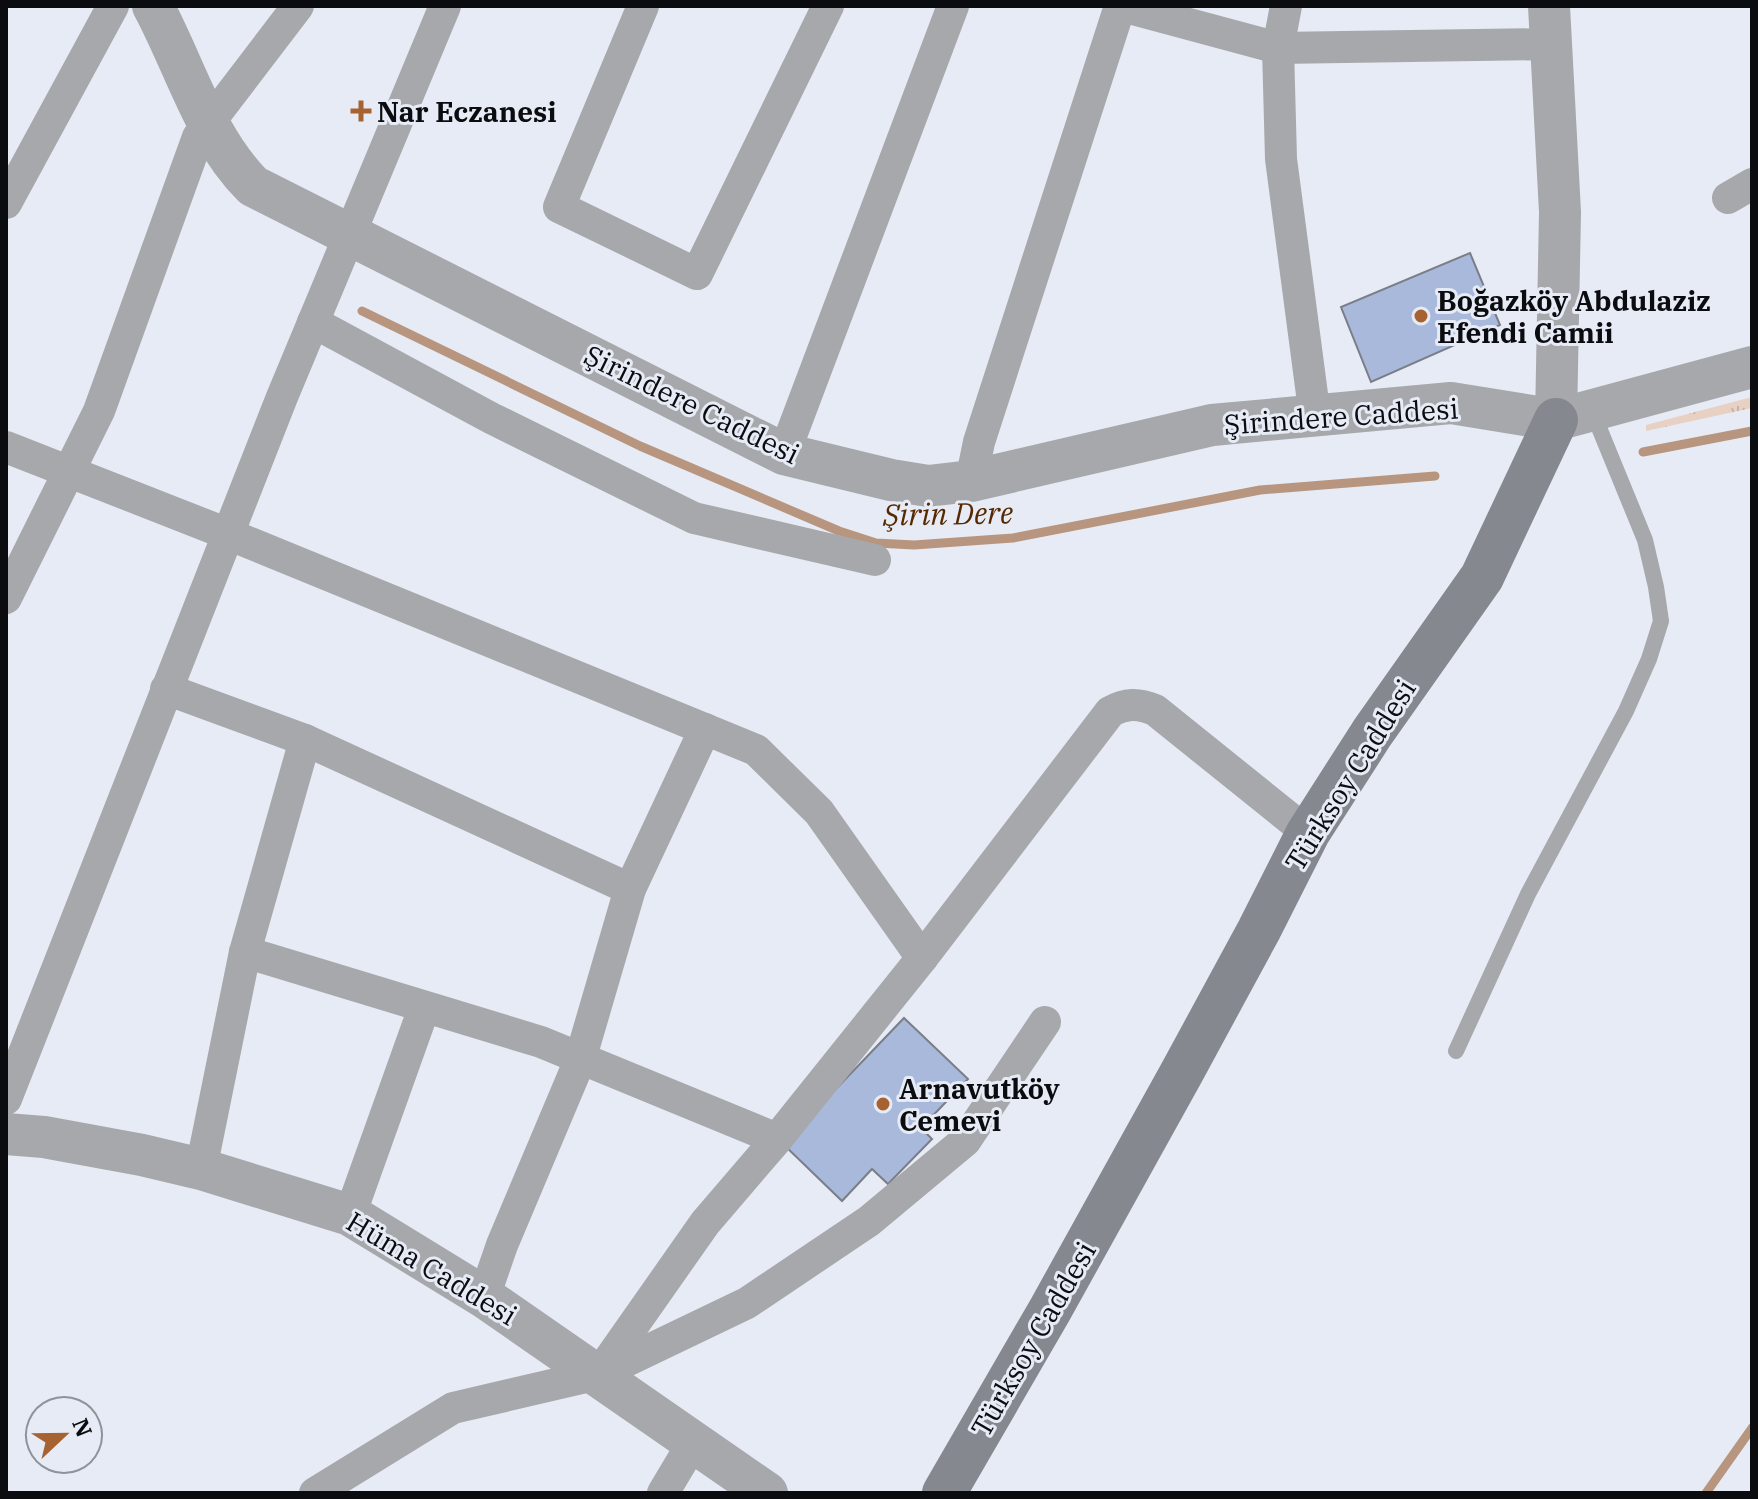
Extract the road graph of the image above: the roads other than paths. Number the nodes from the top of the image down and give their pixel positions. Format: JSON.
{"nodes":[{"id":1,"x":113,"y":6,"type":"edge"},
{"id":2,"x":153,"y":6,"type":"edge"},
{"id":3,"x":298,"y":6,"type":"edge"},
{"id":4,"x":445,"y":6,"type":"edge"},
{"id":5,"x":643,"y":6,"type":"edge"},
{"id":6,"x":828,"y":6,"type":"edge"},
{"id":7,"x":953,"y":6,"type":"edge"},
{"id":8,"x":1121,"y":6,"type":"edge"},
{"id":9,"x":1286,"y":6,"type":"edge"},
{"id":10,"x":1182,"y":14,"type":"edge"},
{"id":11,"x":1550,"y":25,"type":"edge"},
{"id":12,"x":1278,"y":48,"type":"junction"},
{"id":13,"x":210,"y":122,"type":"junction"},
{"id":14,"x":6,"y":203,"type":"edge"},
{"id":15,"x":350,"y":236,"type":"junction"},
{"id":16,"x":313,"y":322,"type":"junction"},
{"id":17,"x":1752,"y":367,"type":"edge"},
{"id":18,"x":1575,"y":416,"type":"junction"},
{"id":19,"x":1315,"y":417,"type":"junction"},
{"id":20,"x":6,"y":447,"type":"edge"},
{"id":21,"x":784,"y":454,"type":"junction"},
{"id":22,"x":68,"y":471,"type":"junction"},
{"id":23,"x":971,"y":481,"type":"junction"},
{"id":24,"x":228,"y":534,"type":"junction"},
{"id":25,"x":875,"y":560,"type":"dead end"},
{"id":26,"x":6,"y":598,"type":"edge"},
{"id":27,"x":166,"y":689,"type":"junction"},
{"id":28,"x":705,"y":729,"type":"junction"},
{"id":29,"x":305,"y":740,"type":"junction"},
{"id":30,"x":1308,"y":833,"type":"junction"},
{"id":31,"x":630,"y":889,"type":"junction"},
{"id":32,"x":245,"y":952,"type":"junction"},
{"id":33,"x":922,"y":958,"type":"junction"},
{"id":34,"x":424,"y":1008,"type":"junction"},
{"id":35,"x":1045,"y":1022,"type":"dead end"},
{"id":36,"x":1456,"y":1051,"type":"dead end"},
{"id":37,"x":580,"y":1060,"type":"junction"},
{"id":38,"x":6,"y":1099,"type":"edge"},
{"id":39,"x":6,"y":1134,"type":"edge"},
{"id":40,"x":777,"y":1139,"type":"junction"},
{"id":41,"x":201,"y":1169,"type":"junction"},
{"id":42,"x":350,"y":1215,"type":"junction"},
{"id":43,"x":484,"y":1297,"type":"junction"},
{"id":44,"x":599,"y":1374,"type":"junction"},
{"id":45,"x":694,"y":1441,"type":"junction"},
{"id":46,"x":315,"y":1493,"type":"edge"},
{"id":47,"x":663,"y":1493,"type":"edge"},
{"id":48,"x":767,"y":1493,"type":"edge"},
{"id":49,"x":944,"y":1493,"type":"edge"}],
"edges":[{"from":1,"to":14,"type":"street"},
{"from":2,"to":13,"type":"street","name":"Şirindere Caddesi"},
{"from":3,"to":13,"type":"street"},
{"from":4,"to":15,"type":"street"},
{"from":5,"to":6,"type":"street"},
{"from":7,"to":21,"type":"street"},
{"from":8,"to":10,"type":"street"},
{"from":8,"to":23,"type":"street"},
{"from":9,"to":12,"type":"street"},
{"from":10,"to":12,"type":"street"},
{"from":11,"to":12,"type":"street"},
{"from":11,"to":18,"type":"street","name":"Türksoy Caddesi"},
{"from":12,"to":19,"type":"street"},
{"from":13,"to":15,"type":"street","name":"Şirindere Caddesi"},
{"from":13,"to":22,"type":"street"},
{"from":15,"to":16,"type":"street"},
{"from":15,"to":21,"type":"street","name":"Şirindere Caddesi"},
{"from":16,"to":24,"type":"street"},
{"from":16,"to":25,"type":"street"},
{"from":17,"to":18,"type":"street"},
{"from":18,"to":19,"type":"street","name":"Şirindere Caddesi"},
{"from":18,"to":30,"type":"main road","name":"Türksoy Caddesi"},
{"from":18,"to":36,"type":"lane"},
{"from":19,"to":23,"type":"street","name":"Şirindere Caddesi"},
{"from":20,"to":22,"type":"street"},
{"from":21,"to":23,"type":"street","name":"Şirindere Caddesi"},
{"from":22,"to":24,"type":"street"},
{"from":22,"to":26,"type":"street"},
{"from":24,"to":27,"type":"street"},
{"from":24,"to":28,"type":"street"},
{"from":27,"to":29,"type":"street"},
{"from":27,"to":38,"type":"street"},
{"from":28,"to":31,"type":"street"},
{"from":28,"to":33,"type":"street"},
{"from":29,"to":31,"type":"street"},
{"from":29,"to":32,"type":"street"},
{"from":30,"to":33,"type":"street"},
{"from":30,"to":49,"type":"main road","name":"Türksoy Caddesi"},
{"from":31,"to":37,"type":"street"},
{"from":32,"to":34,"type":"street"},
{"from":32,"to":41,"type":"street"},
{"from":33,"to":40,"type":"street"},
{"from":34,"to":37,"type":"street"},
{"from":34,"to":42,"type":"street"},
{"from":35,"to":44,"type":"street"},
{"from":37,"to":40,"type":"street"},
{"from":37,"to":43,"type":"street"},
{"from":39,"to":41,"type":"street","name":"Hüma Caddesi"},
{"from":40,"to":44,"type":"street"},
{"from":41,"to":42,"type":"street","name":"Hüma Caddesi"},
{"from":42,"to":43,"type":"street","name":"Hüma Caddesi"},
{"from":43,"to":44,"type":"street","name":"Hüma Caddesi"},
{"from":44,"to":45,"type":"street","name":"Hüma Caddesi"},
{"from":44,"to":46,"type":"street"},
{"from":45,"to":47,"type":"street"},
{"from":45,"to":48,"type":"street","name":"Hüma Caddesi"}]}
